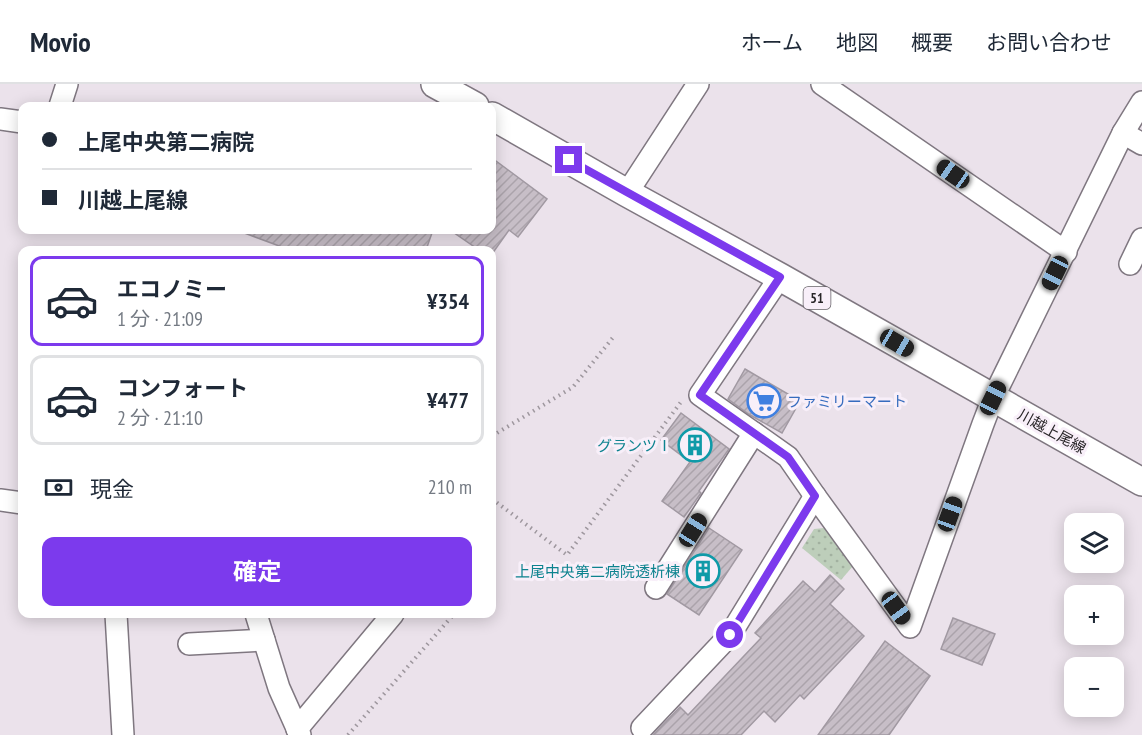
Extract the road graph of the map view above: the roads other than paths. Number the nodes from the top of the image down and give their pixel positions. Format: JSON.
{"nodes":[{"id":1,"x":67,"y":84,"type":"edge"},
{"id":2,"x":435,"y":84,"type":"edge"},
{"id":3,"x":698,"y":84,"type":"edge"},
{"id":4,"x":822,"y":84,"type":"edge"},
{"id":5,"x":61,"y":102,"type":"edge"},
{"id":6,"x":468,"y":102,"type":"edge"},
{"id":7,"x":1142,"y":102,"type":"edge"},
{"id":8,"x":496,"y":118,"type":"edge"},
{"id":9,"x":0,"y":119,"type":"edge"},
{"id":10,"x":18,"y":121,"type":"edge"},
{"id":11,"x":1123,"y":133,"type":"junction"},
{"id":12,"x":1142,"y":144,"type":"edge"},
{"id":13,"x":627,"y":194,"type":"junction"},
{"id":14,"x":1142,"y":239,"type":"edge"},
{"id":15,"x":1066,"y":252,"type":"junction"},
{"id":16,"x":1130,"y":264,"type":"dead end"},
{"id":17,"x":780,"y":277,"type":"junction"},
{"id":18,"x":993,"y":398,"type":"junction"},
{"id":19,"x":754,"y":433,"type":"junction"},
{"id":20,"x":1142,"y":482,"type":"edge"},
{"id":21,"x":815,"y":496,"type":"junction"},
{"id":22,"x":0,"y":500,"type":"edge"},
{"id":23,"x":18,"y":502,"type":"edge"},
{"id":24,"x":656,"y":588,"type":"dead end"},
{"id":25,"x":116,"y":618,"type":"edge"},
{"id":26,"x":257,"y":618,"type":"edge"},
{"id":27,"x":390,"y":618,"type":"edge"},
{"id":28,"x":264,"y":640,"type":"junction"},
{"id":29,"x":189,"y":644,"type":"dead end"},
{"id":30,"x":642,"y":728,"type":"dead end"},
{"id":31,"x":299,"y":732,"type":"edge"},
{"id":32,"x":123,"y":735,"type":"edge"}],
"edges":[{"from":1,"to":5,"type":"street"},
{"from":2,"to":6,"type":"main road"},
{"from":3,"to":13,"type":"street"},
{"from":4,"to":15,"type":"street"},
{"from":7,"to":11,"type":"street"},
{"from":8,"to":13,"type":"main road","name":"川越上尾線","number":"51"},
{"from":9,"to":10,"type":"street"},
{"from":11,"to":12,"type":"street"},
{"from":11,"to":15,"type":"street"},
{"from":13,"to":17,"type":"main road","name":"川越上尾線","number":"51"},
{"from":14,"to":16,"type":"street"},
{"from":15,"to":18,"type":"street"},
{"from":17,"to":18,"type":"main road","name":"川越上尾線","number":"51"},
{"from":17,"to":19,"type":"street"},
{"from":18,"to":20,"type":"main road","name":"川越上尾線","number":"51"},
{"from":18,"to":21,"type":"street"},
{"from":19,"to":21,"type":"street"},
{"from":19,"to":24,"type":"street"},
{"from":21,"to":30,"type":"street"},
{"from":22,"to":23,"type":"street"},
{"from":25,"to":32,"type":"street"},
{"from":26,"to":28,"type":"street"},
{"from":27,"to":31,"type":"street"},
{"from":28,"to":29,"type":"street"},
{"from":28,"to":31,"type":"street"}]}
